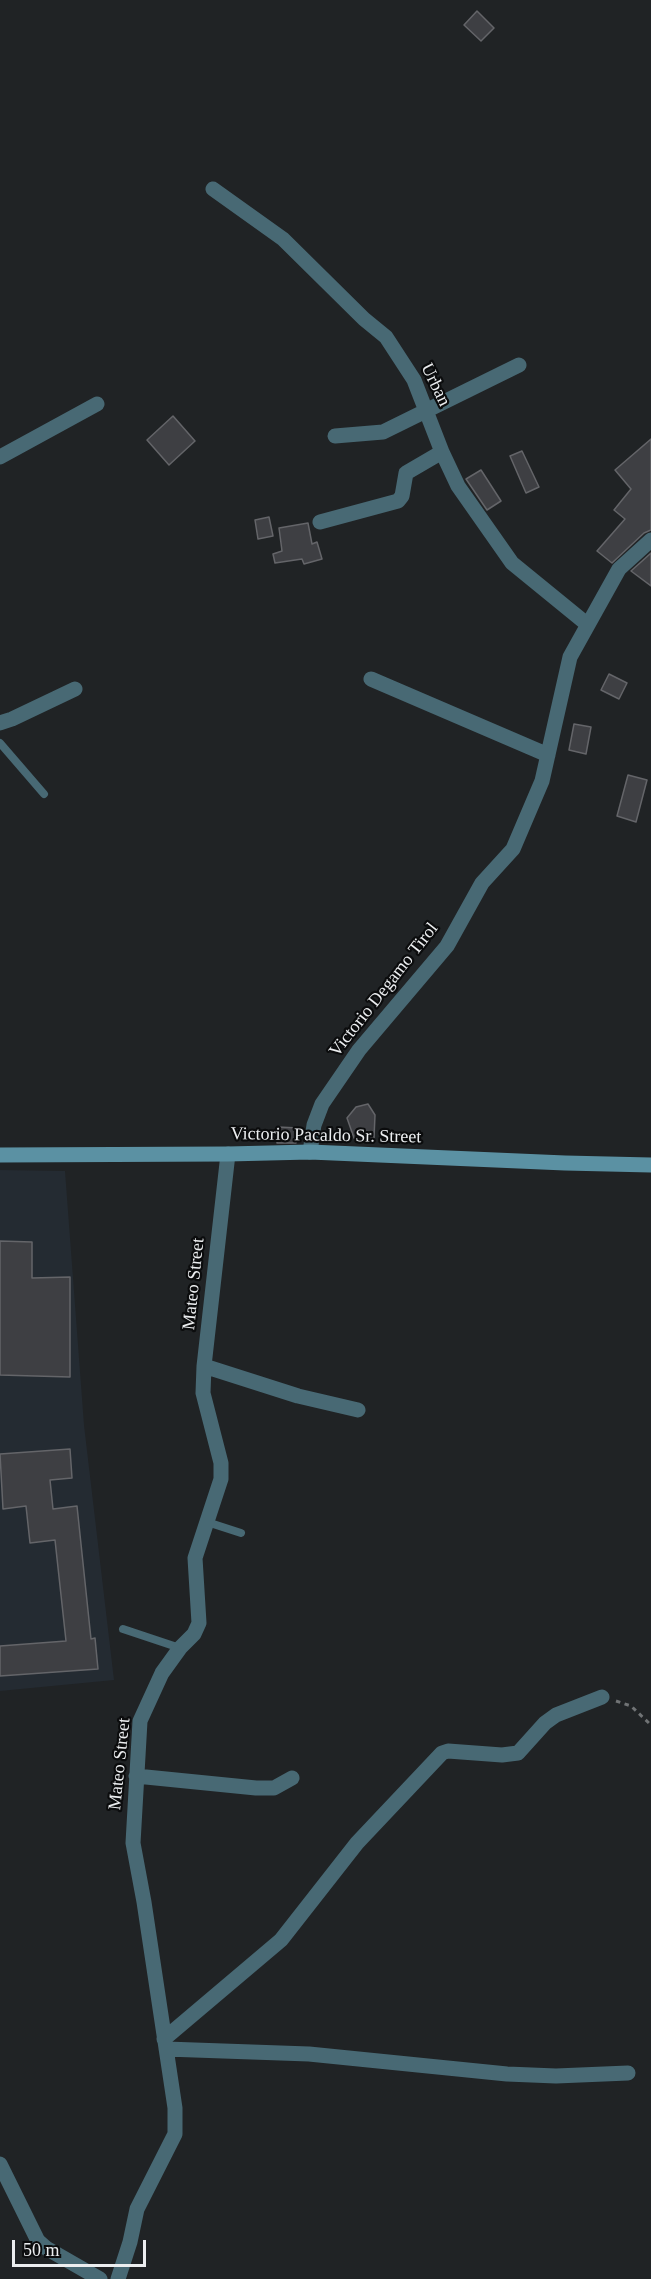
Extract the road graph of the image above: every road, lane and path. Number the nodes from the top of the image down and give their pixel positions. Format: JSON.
{"nodes":[{"id":1,"x":213,"y":189,"type":"dead end"},
{"id":2,"x":519,"y":365,"type":"dead end"},
{"id":3,"x":97,"y":404,"type":"dead end"},
{"id":4,"x":427,"y":410,"type":"junction"},
{"id":5,"x":334,"y":436,"type":"dead end"},
{"id":6,"x":442,"y":452,"type":"junction"},
{"id":7,"x":0,"y":457,"type":"edge"},
{"id":8,"x":321,"y":522,"type":"dead end"},
{"id":9,"x":651,"y":540,"type":"edge"},
{"id":10,"x":588,"y":625,"type":"junction"},
{"id":11,"x":371,"y":679,"type":"dead end"},
{"id":12,"x":75,"y":689,"type":"dead end"},
{"id":13,"x":0,"y":723,"type":"edge"},
{"id":14,"x":0,"y":743,"type":"edge"},
{"id":15,"x":548,"y":755,"type":"junction"},
{"id":16,"x":44,"y":794,"type":"dead end"},
{"id":17,"x":310,"y":1152,"type":"junction"},
{"id":18,"x":0,"y":1155,"type":"edge"},
{"id":19,"x":228,"y":1155,"type":"junction"},
{"id":20,"x":651,"y":1165,"type":"edge"},
{"id":21,"x":204,"y":1366,"type":"junction"},
{"id":22,"x":358,"y":1410,"type":"dead end"},
{"id":23,"x":207,"y":1522,"type":"junction"},
{"id":24,"x":241,"y":1533,"type":"dead end"},
{"id":25,"x":123,"y":1629,"type":"dead end"},
{"id":26,"x":180,"y":1648,"type":"junction"},
{"id":27,"x":602,"y":1697,"type":"joint"},
{"id":28,"x":651,"y":1725,"type":"edge"},
{"id":29,"x":136,"y":1776,"type":"junction"},
{"id":30,"x":292,"y":1778,"type":"dead end"},
{"id":31,"x":165,"y":2044,"type":"junction"},
{"id":32,"x":628,"y":2073,"type":"dead end"},
{"id":33,"x":0,"y":2164,"type":"edge"},
{"id":34,"x":100,"y":2279,"type":"edge"},
{"id":35,"x":118,"y":2279,"type":"edge"}],
"edges":[{"from":1,"to":4,"type":"street","name":"Urban"},
{"from":2,"to":4,"type":"street"},
{"from":3,"to":7,"type":"street"},
{"from":4,"to":5,"type":"street"},
{"from":4,"to":6,"type":"street","name":"Urban"},
{"from":6,"to":8,"type":"street"},
{"from":6,"to":10,"type":"street","name":"Urban"},
{"from":9,"to":10,"type":"street","name":"Victorio Degamo Tirol"},
{"from":10,"to":15,"type":"street","name":"Victorio Degamo Tirol"},
{"from":11,"to":15,"type":"street"},
{"from":12,"to":13,"type":"street"},
{"from":14,"to":16,"type":"lane"},
{"from":15,"to":17,"type":"street","name":"Victorio Degamo Tirol"},
{"from":17,"to":19,"type":"street","name":"Victorio Pacaldo Sr. Street"},
{"from":17,"to":20,"type":"street","name":"Victorio Pacaldo Sr. Street"},
{"from":18,"to":19,"type":"street","name":"Victorio Pacaldo Sr. Street"},
{"from":19,"to":21,"type":"street","name":"Mateo Street"},
{"from":21,"to":22,"type":"street"},
{"from":21,"to":23,"type":"street","name":"Mateo Street"},
{"from":23,"to":24,"type":"lane"},
{"from":23,"to":26,"type":"street","name":"Mateo Street"},
{"from":25,"to":26,"type":"lane"},
{"from":26,"to":29,"type":"street","name":"Mateo Street"},
{"from":27,"to":28,"type":"path"},
{"from":27,"to":31,"type":"street"},
{"from":29,"to":30,"type":"street"},
{"from":29,"to":31,"type":"street","name":"Mateo Street"},
{"from":31,"to":32,"type":"street"},
{"from":31,"to":35,"type":"street","name":"Mateo Street"},
{"from":33,"to":34,"type":"street"}]}
